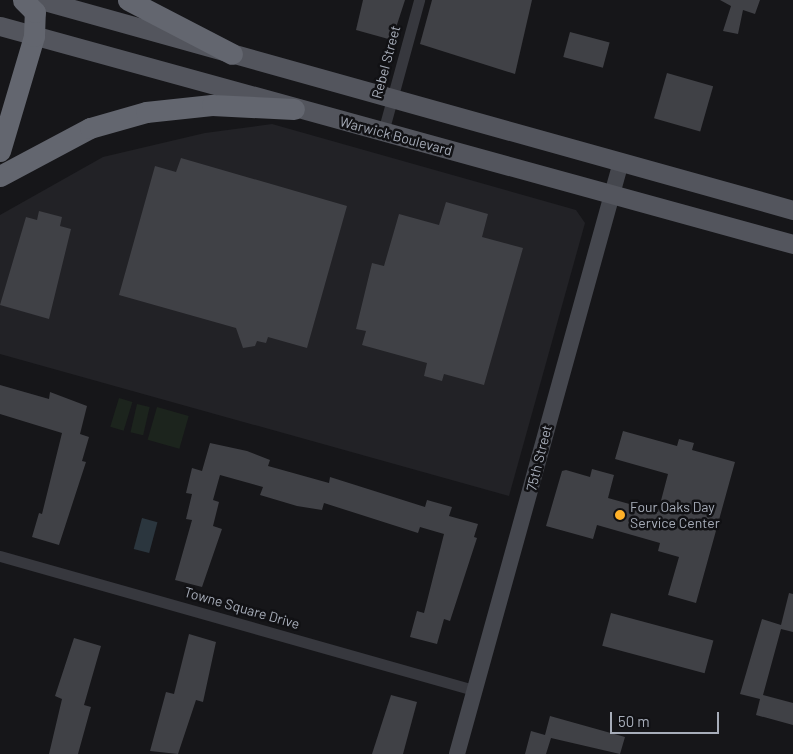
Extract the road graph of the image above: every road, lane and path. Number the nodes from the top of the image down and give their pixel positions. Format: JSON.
{"nodes":[{"id":1,"x":23,"y":0,"type":"edge"},
{"id":2,"x":42,"y":0,"type":"edge"},
{"id":3,"x":128,"y":0,"type":"edge"},
{"id":4,"x":419,"y":0,"type":"edge"},
{"id":5,"x":0,"y":26,"type":"edge"},
{"id":6,"x":34,"y":36,"type":"junction"},
{"id":7,"x":232,"y":54,"type":"junction"},
{"id":8,"x":392,"y":98,"type":"junction"},
{"id":9,"x":294,"y":109,"type":"junction"},
{"id":10,"x":384,"y":132,"type":"junction"},
{"id":11,"x":0,"y":151,"type":"edge"},
{"id":12,"x":621,"y":162,"type":"junction"},
{"id":13,"x":0,"y":176,"type":"edge"},
{"id":14,"x":612,"y":194,"type":"junction"},
{"id":15,"x":793,"y":210,"type":"edge"},
{"id":16,"x":793,"y":244,"type":"edge"},
{"id":17,"x":0,"y":556,"type":"edge"},
{"id":18,"x":475,"y":690,"type":"junction"},
{"id":19,"x":457,"y":754,"type":"edge"}],
"edges":[{"from":1,"to":6,"type":"highway"},
{"from":2,"to":7,"type":"main road"},
{"from":3,"to":7,"type":"highway"},
{"from":4,"to":8,"type":"street","name":"Rebel Street"},
{"from":5,"to":6,"type":"main road","name":"Warwick Boulevard"},
{"from":6,"to":9,"type":"main road","name":"Warwick Boulevard"},
{"from":6,"to":11,"type":"highway"},
{"from":7,"to":8,"type":"main road"},
{"from":8,"to":10,"type":"street","name":"Rebel Street"},
{"from":8,"to":12,"type":"main road"},
{"from":9,"to":10,"type":"main road","name":"Warwick Boulevard"},
{"from":9,"to":13,"type":"highway"},
{"from":10,"to":14,"type":"main road","name":"Warwick Boulevard"},
{"from":12,"to":14,"type":"street","name":"75th Street"},
{"from":12,"to":15,"type":"main road"},
{"from":14,"to":16,"type":"main road","name":"Warwick Boulevard"},
{"from":14,"to":18,"type":"street","name":"75th Street"},
{"from":17,"to":18,"type":"street","name":"Towne Square Drive"},
{"from":18,"to":19,"type":"street","name":"75th Street"}]}
